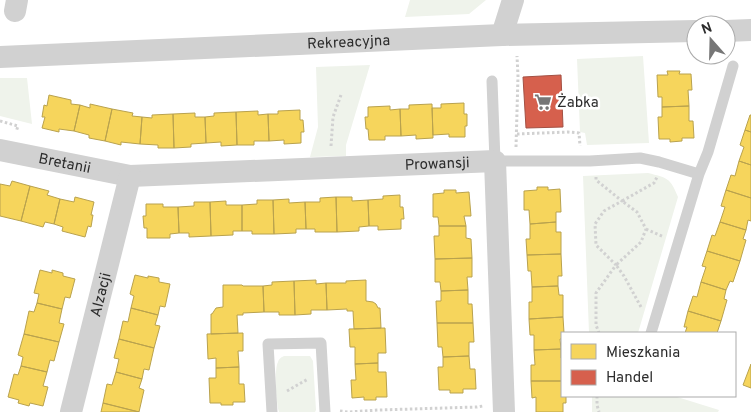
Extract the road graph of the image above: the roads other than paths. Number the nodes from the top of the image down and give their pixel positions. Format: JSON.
{"nodes":[{"id":1,"x":513,"y":0,"type":"edge"},
{"id":2,"x":751,"y":30,"type":"edge"},
{"id":3,"x":686,"y":31,"type":"edge"},
{"id":4,"x":736,"y":31,"type":"edge"},
{"id":5,"x":502,"y":35,"type":"junction"},
{"id":6,"x":0,"y":57,"type":"edge"},
{"id":7,"x":734,"y":66,"type":"dead end"},
{"id":8,"x":492,"y":80,"type":"dead end"},
{"id":9,"x":0,"y":150,"type":"edge"},
{"id":10,"x":495,"y":162,"type":"junction"},
{"id":11,"x":700,"y":174,"type":"junction"},
{"id":12,"x":130,"y":176,"type":"junction"},
{"id":13,"x":651,"y":332,"type":"edge"},
{"id":14,"x":330,"y":409,"type":"edge"},
{"id":15,"x":495,"y":409,"type":"edge"},
{"id":16,"x":71,"y":412,"type":"edge"},
{"id":17,"x":272,"y":412,"type":"edge"}],
"edges":[{"from":1,"to":5,"type":"street"},
{"from":2,"to":4,"type":"street"},
{"from":3,"to":5,"type":"street","name":"Rekreacyjna"},
{"from":5,"to":6,"type":"street","name":"Rekreacyjna"},
{"from":7,"to":11,"type":"lane"},
{"from":8,"to":10,"type":"lane"},
{"from":9,"to":12,"type":"street","name":"Bretanii"},
{"from":10,"to":11,"type":"lane"},
{"from":10,"to":12,"type":"street","name":"Prowansji"},
{"from":10,"to":15,"type":"street"},
{"from":11,"to":13,"type":"lane"},
{"from":12,"to":16,"type":"street","name":"Alzacji"},
{"from":14,"to":17,"type":"lane"}]}
